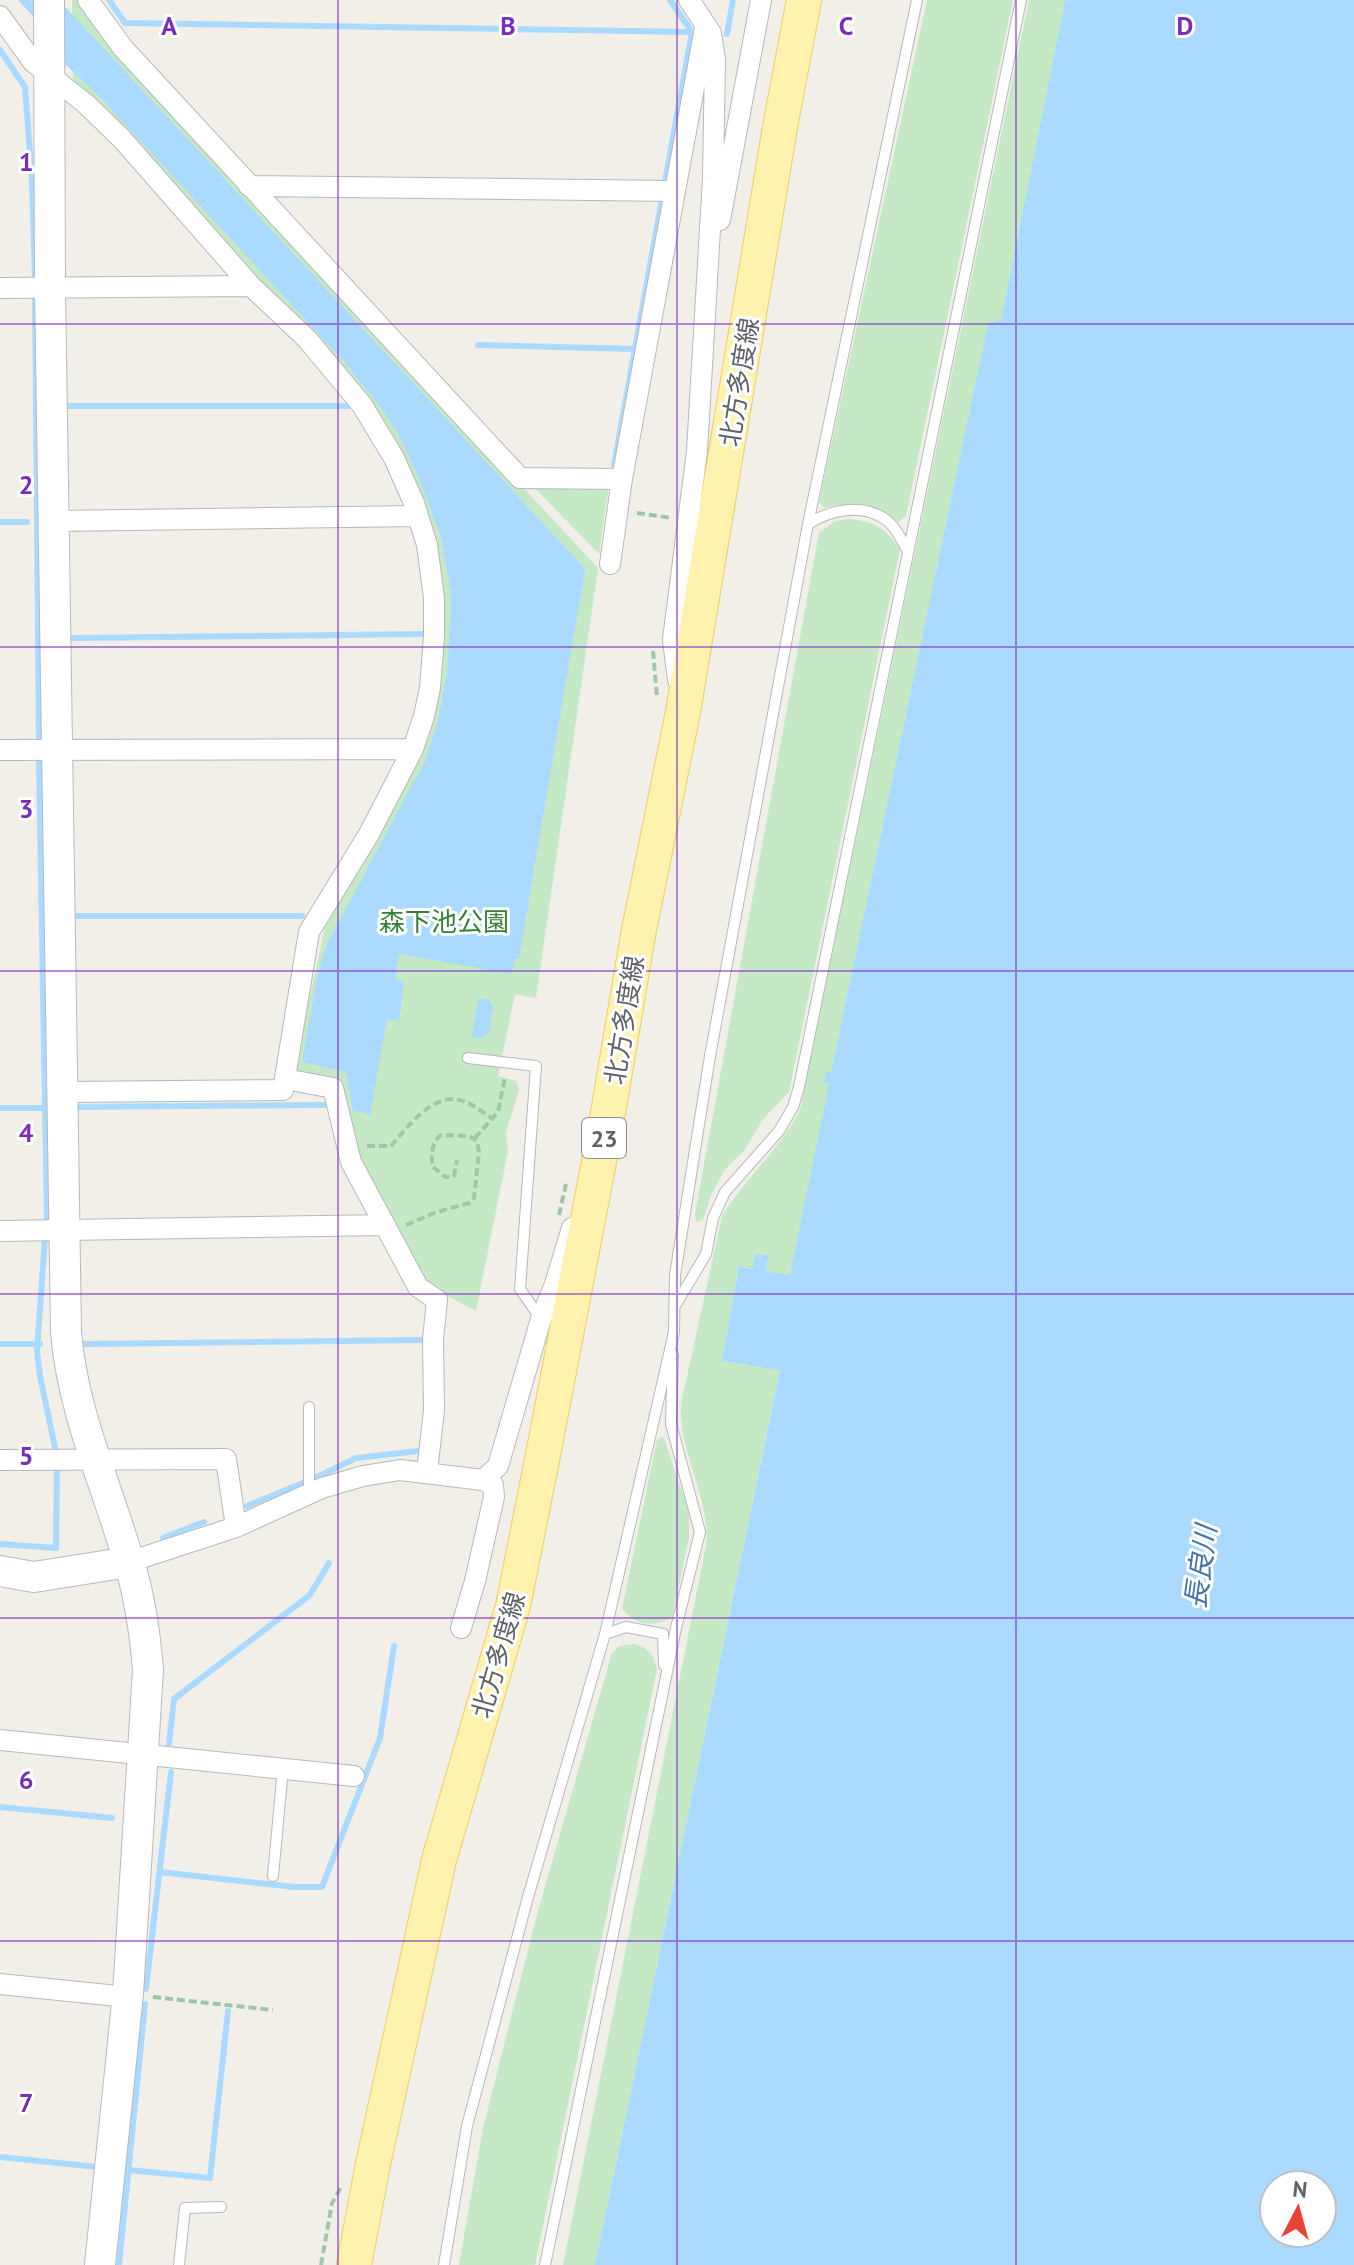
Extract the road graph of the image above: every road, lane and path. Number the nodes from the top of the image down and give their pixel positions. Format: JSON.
{"nodes":[{"id":1,"x":49,"y":0,"type":"edge"},
{"id":2,"x":88,"y":0,"type":"edge"},
{"id":3,"x":689,"y":0,"type":"edge"},
{"id":4,"x":761,"y":0,"type":"edge"},
{"id":5,"x":804,"y":0,"type":"edge"},
{"id":6,"x":917,"y":0,"type":"edge"},
{"id":7,"x":1021,"y":0,"type":"edge"},
{"id":8,"x":0,"y":16,"type":"edge"},
{"id":9,"x":705,"y":24,"type":"junction"},
{"id":10,"x":50,"y":74,"type":"junction"},
{"id":11,"x":249,"y":186,"type":"junction"},
{"id":12,"x":675,"y":191,"type":"junction"},
{"id":13,"x":708,"y":278,"type":"junction"},
{"id":14,"x":251,"y":286,"type":"junction"},
{"id":15,"x":0,"y":288,"type":"edge"},
{"id":16,"x":50,"y":288,"type":"junction"},
{"id":17,"x":622,"y":479,"type":"junction"},
{"id":18,"x":618,"y":510,"type":"junction"},
{"id":19,"x":418,"y":516,"type":"junction"},
{"id":20,"x":678,"y":519,"type":"dead end"},
{"id":21,"x":55,"y":521,"type":"junction"},
{"id":22,"x":808,"y":524,"type":"junction"},
{"id":23,"x":907,"y":550,"type":"junction"},
{"id":24,"x":610,"y":564,"type":"dead end"},
{"id":25,"x":683,"y":712,"type":"junction"},
{"id":26,"x":413,"y":749,"type":"junction"},
{"id":27,"x":0,"y":750,"type":"edge"},
{"id":28,"x":58,"y":750,"type":"junction"},
{"id":29,"x":468,"y":1058,"type":"dead end"},
{"id":30,"x":507,"y":1063,"type":"junction"},
{"id":31,"x":285,"y":1079,"type":"junction"},
{"id":32,"x":64,"y":1101,"type":"junction"},
{"id":33,"x":493,"y":1119,"type":"junction"},
{"id":34,"x":606,"y":1125,"type":"junction"},
{"id":35,"x":474,"y":1139,"type":"junction"},
{"id":36,"x":348,"y":1146,"type":"junction"},
{"id":37,"x":457,"y":1160,"type":"dead end"},
{"id":38,"x":387,"y":1229,"type":"junction"},
{"id":39,"x":64,"y":1230,"type":"junction"},
{"id":40,"x":0,"y":1231,"type":"edge"},
{"id":41,"x":675,"y":1307,"type":"junction"},
{"id":42,"x":541,"y":1319,"type":"junction"},
{"id":43,"x":674,"y":1332,"type":"junction"},
{"id":44,"x":309,"y":1407,"type":"dead end"},
{"id":45,"x":94,"y":1459,"type":"junction"},
{"id":46,"x":0,"y":1460,"type":"edge"},
{"id":47,"x":427,"y":1472,"type":"junction"},
{"id":48,"x":483,"y":1480,"type":"junction"},
{"id":49,"x":309,"y":1494,"type":"junction"},
{"id":50,"x":236,"y":1527,"type":"junction"},
{"id":51,"x":129,"y":1562,"type":"junction"},
{"id":52,"x":0,"y":1571,"type":"edge"},
{"id":53,"x":461,"y":1628,"type":"dead end"},
{"id":54,"x":605,"y":1634,"type":"junction"},
{"id":55,"x":665,"y":1683,"type":"junction"},
{"id":56,"x":0,"y":1740,"type":"edge"},
{"id":57,"x":141,"y":1753,"type":"junction"},
{"id":58,"x":283,"y":1768,"type":"junction"},
{"id":59,"x":354,"y":1776,"type":"dead end"},
{"id":60,"x":273,"y":1876,"type":"dead end"},
{"id":61,"x":0,"y":1984,"type":"edge"},
{"id":62,"x":127,"y":1995,"type":"junction"},
{"id":63,"x":273,"y":2010,"type":"dead end"},
{"id":64,"x":373,"y":2164,"type":"junction"},
{"id":65,"x":221,"y":2207,"type":"dead end"},
{"id":66,"x":100,"y":2265,"type":"edge"},
{"id":67,"x":179,"y":2265,"type":"edge"},
{"id":68,"x":341,"y":2265,"type":"edge"},
{"id":69,"x":354,"y":2265,"type":"edge"},
{"id":70,"x":444,"y":2265,"type":"edge"},
{"id":71,"x":545,"y":2265,"type":"edge"}],
"edges":[{"from":1,"to":10,"type":"street"},
{"from":2,"to":11,"type":"street"},
{"from":3,"to":9,"type":"street"},
{"from":4,"to":13,"type":"street"},
{"from":5,"to":25,"type":"main road","name":"北方多度線","number":"23"},
{"from":6,"to":22,"type":"lane"},
{"from":7,"to":23,"type":"lane"},
{"from":8,"to":10,"type":"street"},
{"from":9,"to":12,"type":"street"},
{"from":9,"to":13,"type":"street"},
{"from":10,"to":14,"type":"street"},
{"from":10,"to":16,"type":"street"},
{"from":11,"to":12,"type":"street"},
{"from":11,"to":17,"type":"street"},
{"from":12,"to":17,"type":"street"},
{"from":13,"to":25,"type":"street"},
{"from":14,"to":16,"type":"street"},
{"from":14,"to":19,"type":"street"},
{"from":15,"to":16,"type":"street"},
{"from":16,"to":21,"type":"street"},
{"from":17,"to":18,"type":"street"},
{"from":18,"to":20,"type":"path"},
{"from":18,"to":24,"type":"street"},
{"from":19,"to":21,"type":"street"},
{"from":19,"to":26,"type":"street"},
{"from":21,"to":28,"type":"street"},
{"from":22,"to":23,"type":"lane"},
{"from":22,"to":41,"type":"lane"},
{"from":23,"to":41,"type":"lane"},
{"from":25,"to":34,"type":"main road","name":"北方多度線","number":"23"},
{"from":26,"to":28,"type":"street"},
{"from":26,"to":31,"type":"street"},
{"from":27,"to":28,"type":"street"},
{"from":28,"to":32,"type":"street"},
{"from":29,"to":30,"type":"lane"},
{"from":30,"to":33,"type":"path"},
{"from":30,"to":42,"type":"lane"},
{"from":31,"to":32,"type":"street"},
{"from":31,"to":36,"type":"street"},
{"from":32,"to":39,"type":"street"},
{"from":33,"to":35,"type":"path"},
{"from":33,"to":36,"type":"path"},
{"from":34,"to":42,"type":"street"},
{"from":34,"to":64,"type":"main road","name":"北方多度線","number":"23"},
{"from":35,"to":37,"type":"path"},
{"from":35,"to":38,"type":"path"},
{"from":36,"to":38,"type":"street"},
{"from":38,"to":39,"type":"street"},
{"from":38,"to":47,"type":"street"},
{"from":39,"to":40,"type":"street"},
{"from":39,"to":45,"type":"street"},
{"from":41,"to":43,"type":"lane"},
{"from":42,"to":48,"type":"street"},
{"from":43,"to":54,"type":"lane"},
{"from":43,"to":55,"type":"lane"},
{"from":44,"to":49,"type":"lane"},
{"from":45,"to":46,"type":"street"},
{"from":45,"to":50,"type":"street"},
{"from":45,"to":51,"type":"street"},
{"from":47,"to":48,"type":"street"},
{"from":47,"to":49,"type":"street"},
{"from":48,"to":53,"type":"street"},
{"from":49,"to":50,"type":"street"},
{"from":50,"to":51,"type":"street"},
{"from":51,"to":52,"type":"street"},
{"from":51,"to":57,"type":"street"},
{"from":54,"to":55,"type":"lane"},
{"from":54,"to":70,"type":"lane"},
{"from":55,"to":71,"type":"lane"},
{"from":56,"to":57,"type":"street"},
{"from":57,"to":58,"type":"street"},
{"from":57,"to":62,"type":"street"},
{"from":58,"to":59,"type":"street"},
{"from":58,"to":60,"type":"lane"},
{"from":61,"to":62,"type":"street"},
{"from":62,"to":63,"type":"path"},
{"from":62,"to":66,"type":"street"},
{"from":64,"to":68,"type":"street"},
{"from":64,"to":69,"type":"main road","name":"北方多度線","number":"23"},
{"from":65,"to":67,"type":"lane"}]}
